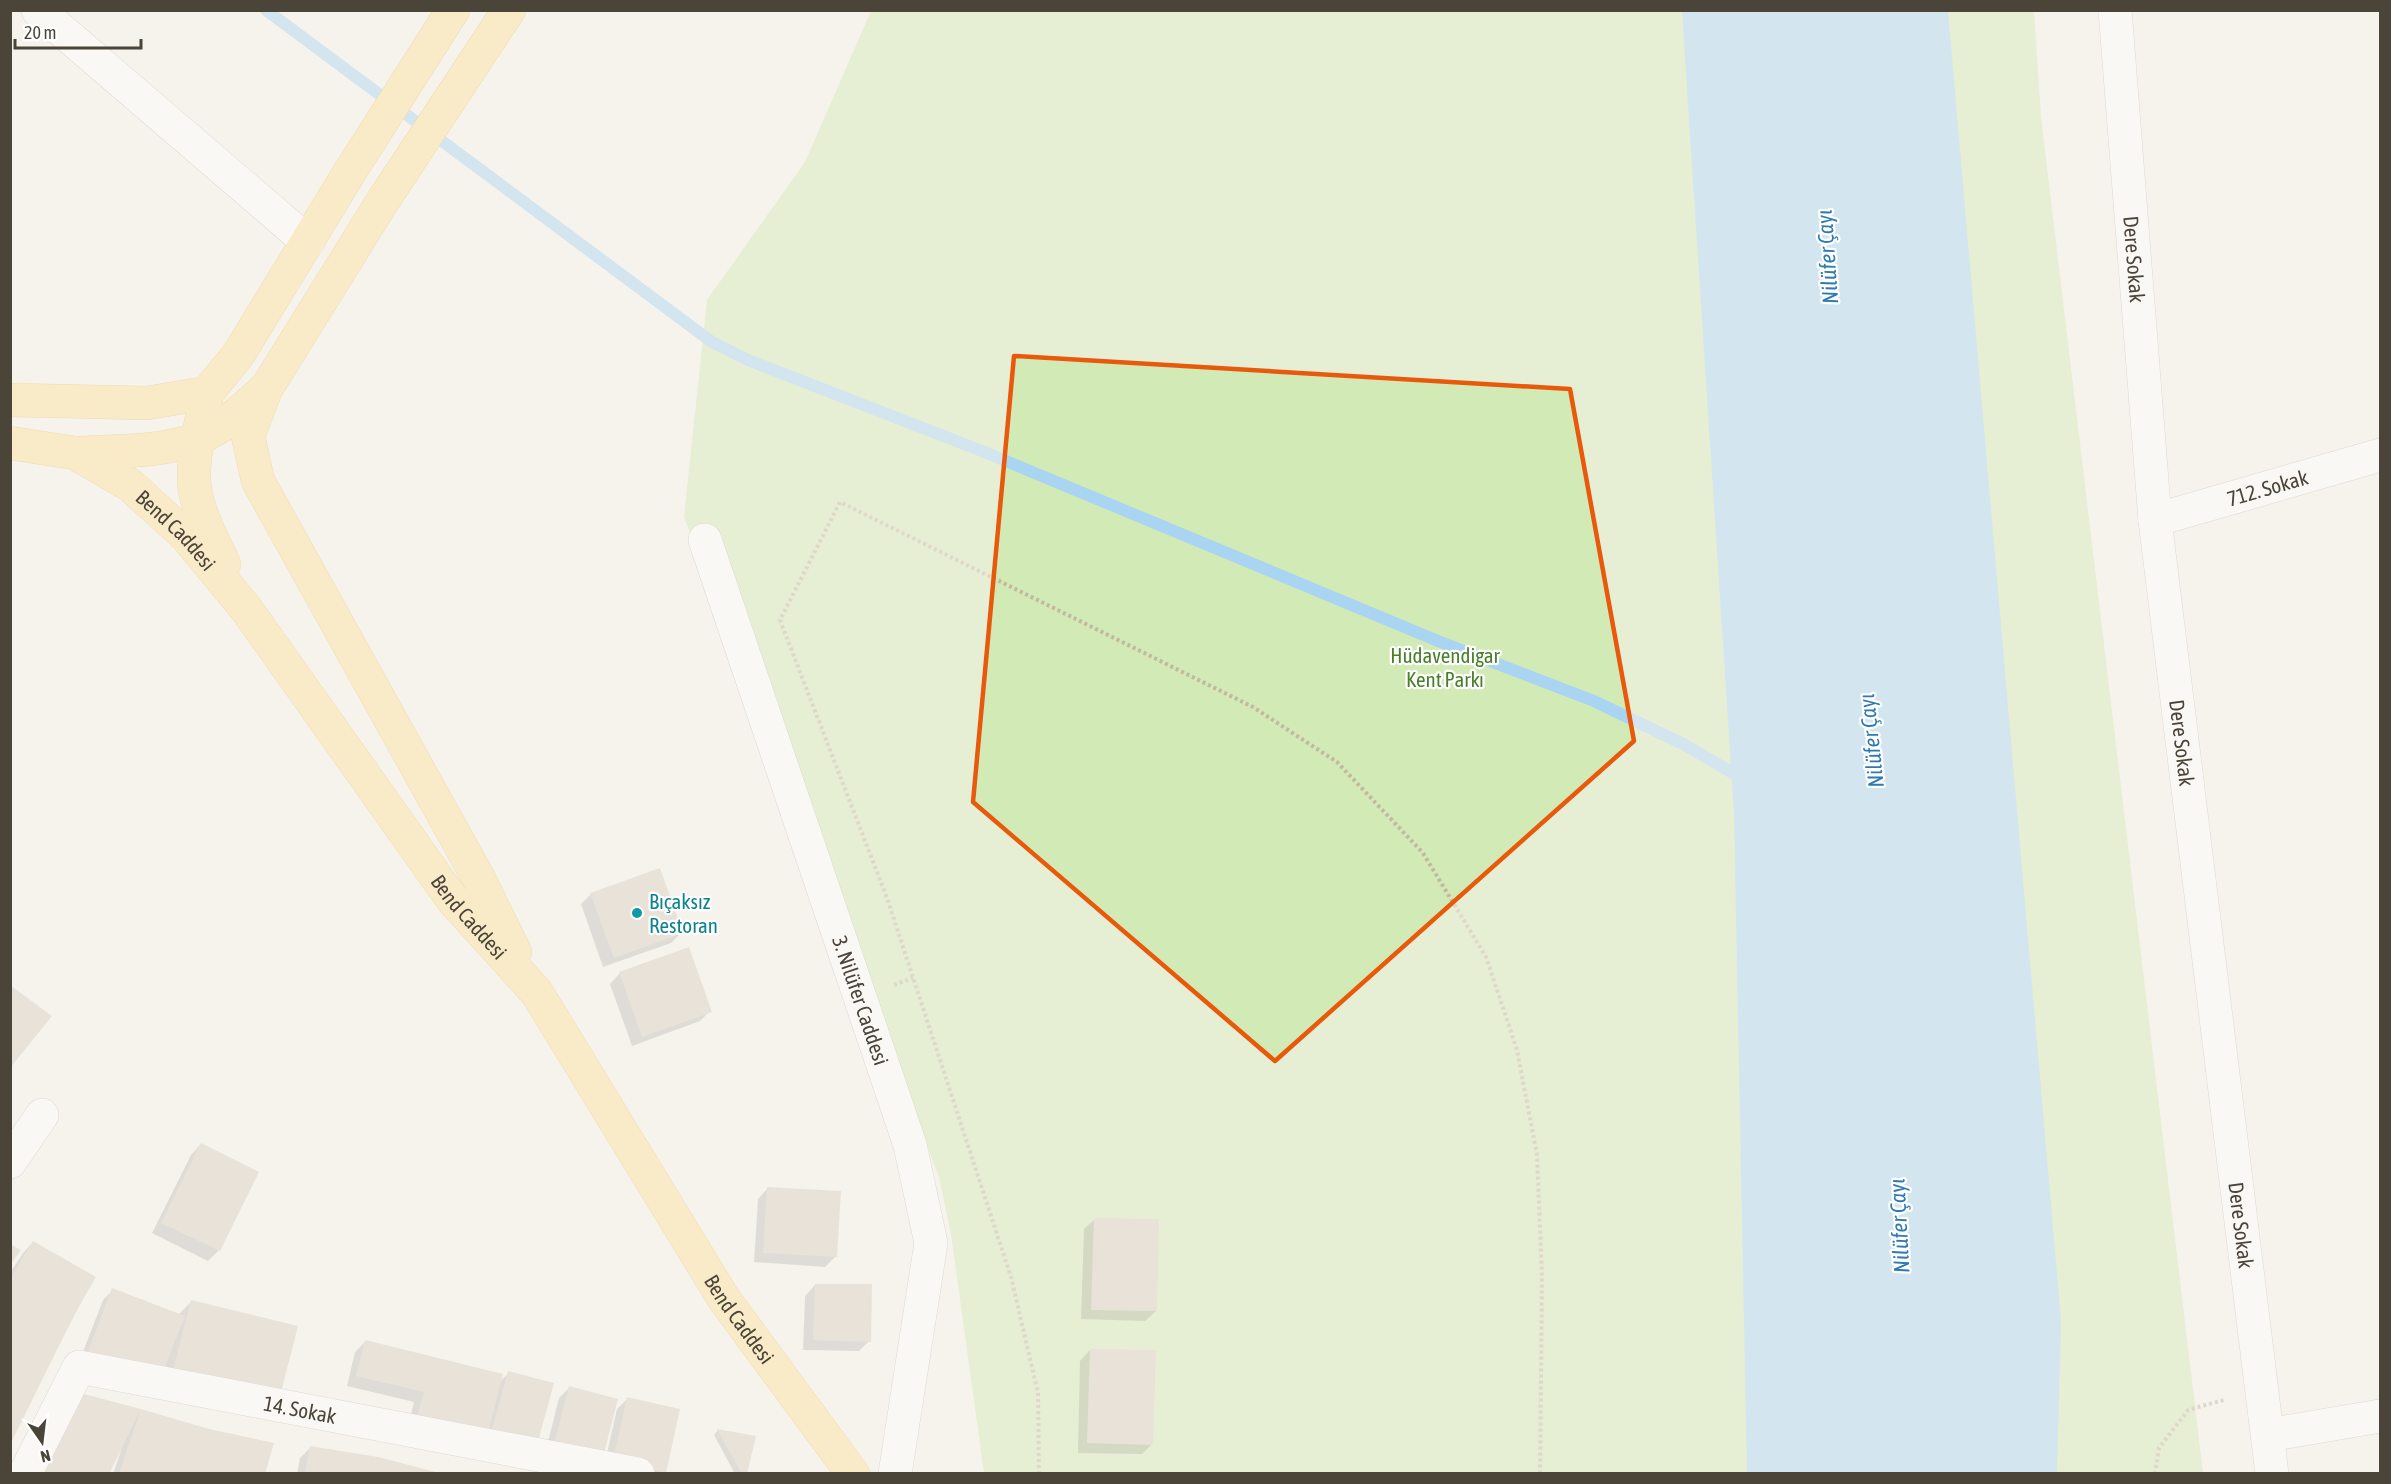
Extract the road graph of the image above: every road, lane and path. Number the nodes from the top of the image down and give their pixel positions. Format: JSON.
{"nodes":[{"id":1,"x":38,"y":10,"type":"edge"},
{"id":2,"x":453,"y":10,"type":"edge"},
{"id":3,"x":508,"y":10,"type":"edge"},
{"id":4,"x":2115,"y":10,"type":"edge"},
{"id":5,"x":308,"y":242,"type":"junction"},
{"id":6,"x":266,"y":389,"type":"junction"},
{"id":7,"x":10,"y":400,"type":"edge"},
{"id":8,"x":205,"y":421,"type":"junction"},
{"id":9,"x":10,"y":443,"type":"edge"},
{"id":10,"x":75,"y":453,"type":"junction"},
{"id":11,"x":2380,"y":455,"type":"edge"},
{"id":12,"x":258,"y":481,"type":"junction"},
{"id":13,"x":2155,"y":520,"type":"junction"},
{"id":14,"x":705,"y":540,"type":"dead end"},
{"id":15,"x":247,"y":610,"type":"junction"},
{"id":16,"x":537,"y":993,"type":"junction"},
{"id":17,"x":42,"y":1115,"type":"dead end"},
{"id":18,"x":10,"y":1162,"type":"edge"},
{"id":19,"x":2262,"y":1390,"type":"junction"},
{"id":20,"x":2380,"y":1416,"type":"edge"},
{"id":21,"x":2268,"y":1435,"type":"junction"},
{"id":22,"x":25,"y":1473,"type":"edge"},
{"id":23,"x":638,"y":1473,"type":"edge"},
{"id":24,"x":853,"y":1473,"type":"edge"},
{"id":25,"x":895,"y":1473,"type":"edge"},
{"id":26,"x":1039,"y":1473,"type":"edge"},
{"id":27,"x":1540,"y":1473,"type":"edge"},
{"id":28,"x":2155,"y":1473,"type":"edge"},
{"id":29,"x":2272,"y":1473,"type":"edge"}],
"edges":[{"from":1,"to":5,"type":"street"},
{"from":2,"to":5,"type":"main road"},
{"from":3,"to":6,"type":"main road"},
{"from":4,"to":13,"type":"street","name":"Dere Sokak"},
{"from":5,"to":8,"type":"main road"},
{"from":6,"to":8,"type":"main road"},
{"from":6,"to":12,"type":"main road"},
{"from":7,"to":8,"type":"main road"},
{"from":8,"to":10,"type":"main road"},
{"from":8,"to":12,"type":"main road"},
{"from":8,"to":15,"type":"main road"},
{"from":9,"to":10,"type":"main road","name":"Bend Caddesi"},
{"from":10,"to":15,"type":"main road","name":"Bend Caddesi"},
{"from":11,"to":13,"type":"street","name":"712. Sokak"},
{"from":12,"to":16,"type":"main road"},
{"from":13,"to":19,"type":"street","name":"Dere Sokak"},
{"from":14,"to":25,"type":"street","name":"3. Nilüfer Caddesi"},
{"from":15,"to":16,"type":"main road","name":"Bend Caddesi"},
{"from":16,"to":24,"type":"main road","name":"Bend Caddesi"},
{"from":17,"to":18,"type":"street"},
{"from":19,"to":21,"type":"street","name":"Dere Sokak"},
{"from":19,"to":28,"type":"path"},
{"from":20,"to":21,"type":"street"},
{"from":21,"to":29,"type":"street","name":"Dere Sokak"},
{"from":22,"to":23,"type":"street","name":"14. Sokak"},
{"from":26,"to":27,"type":"path"}]}
